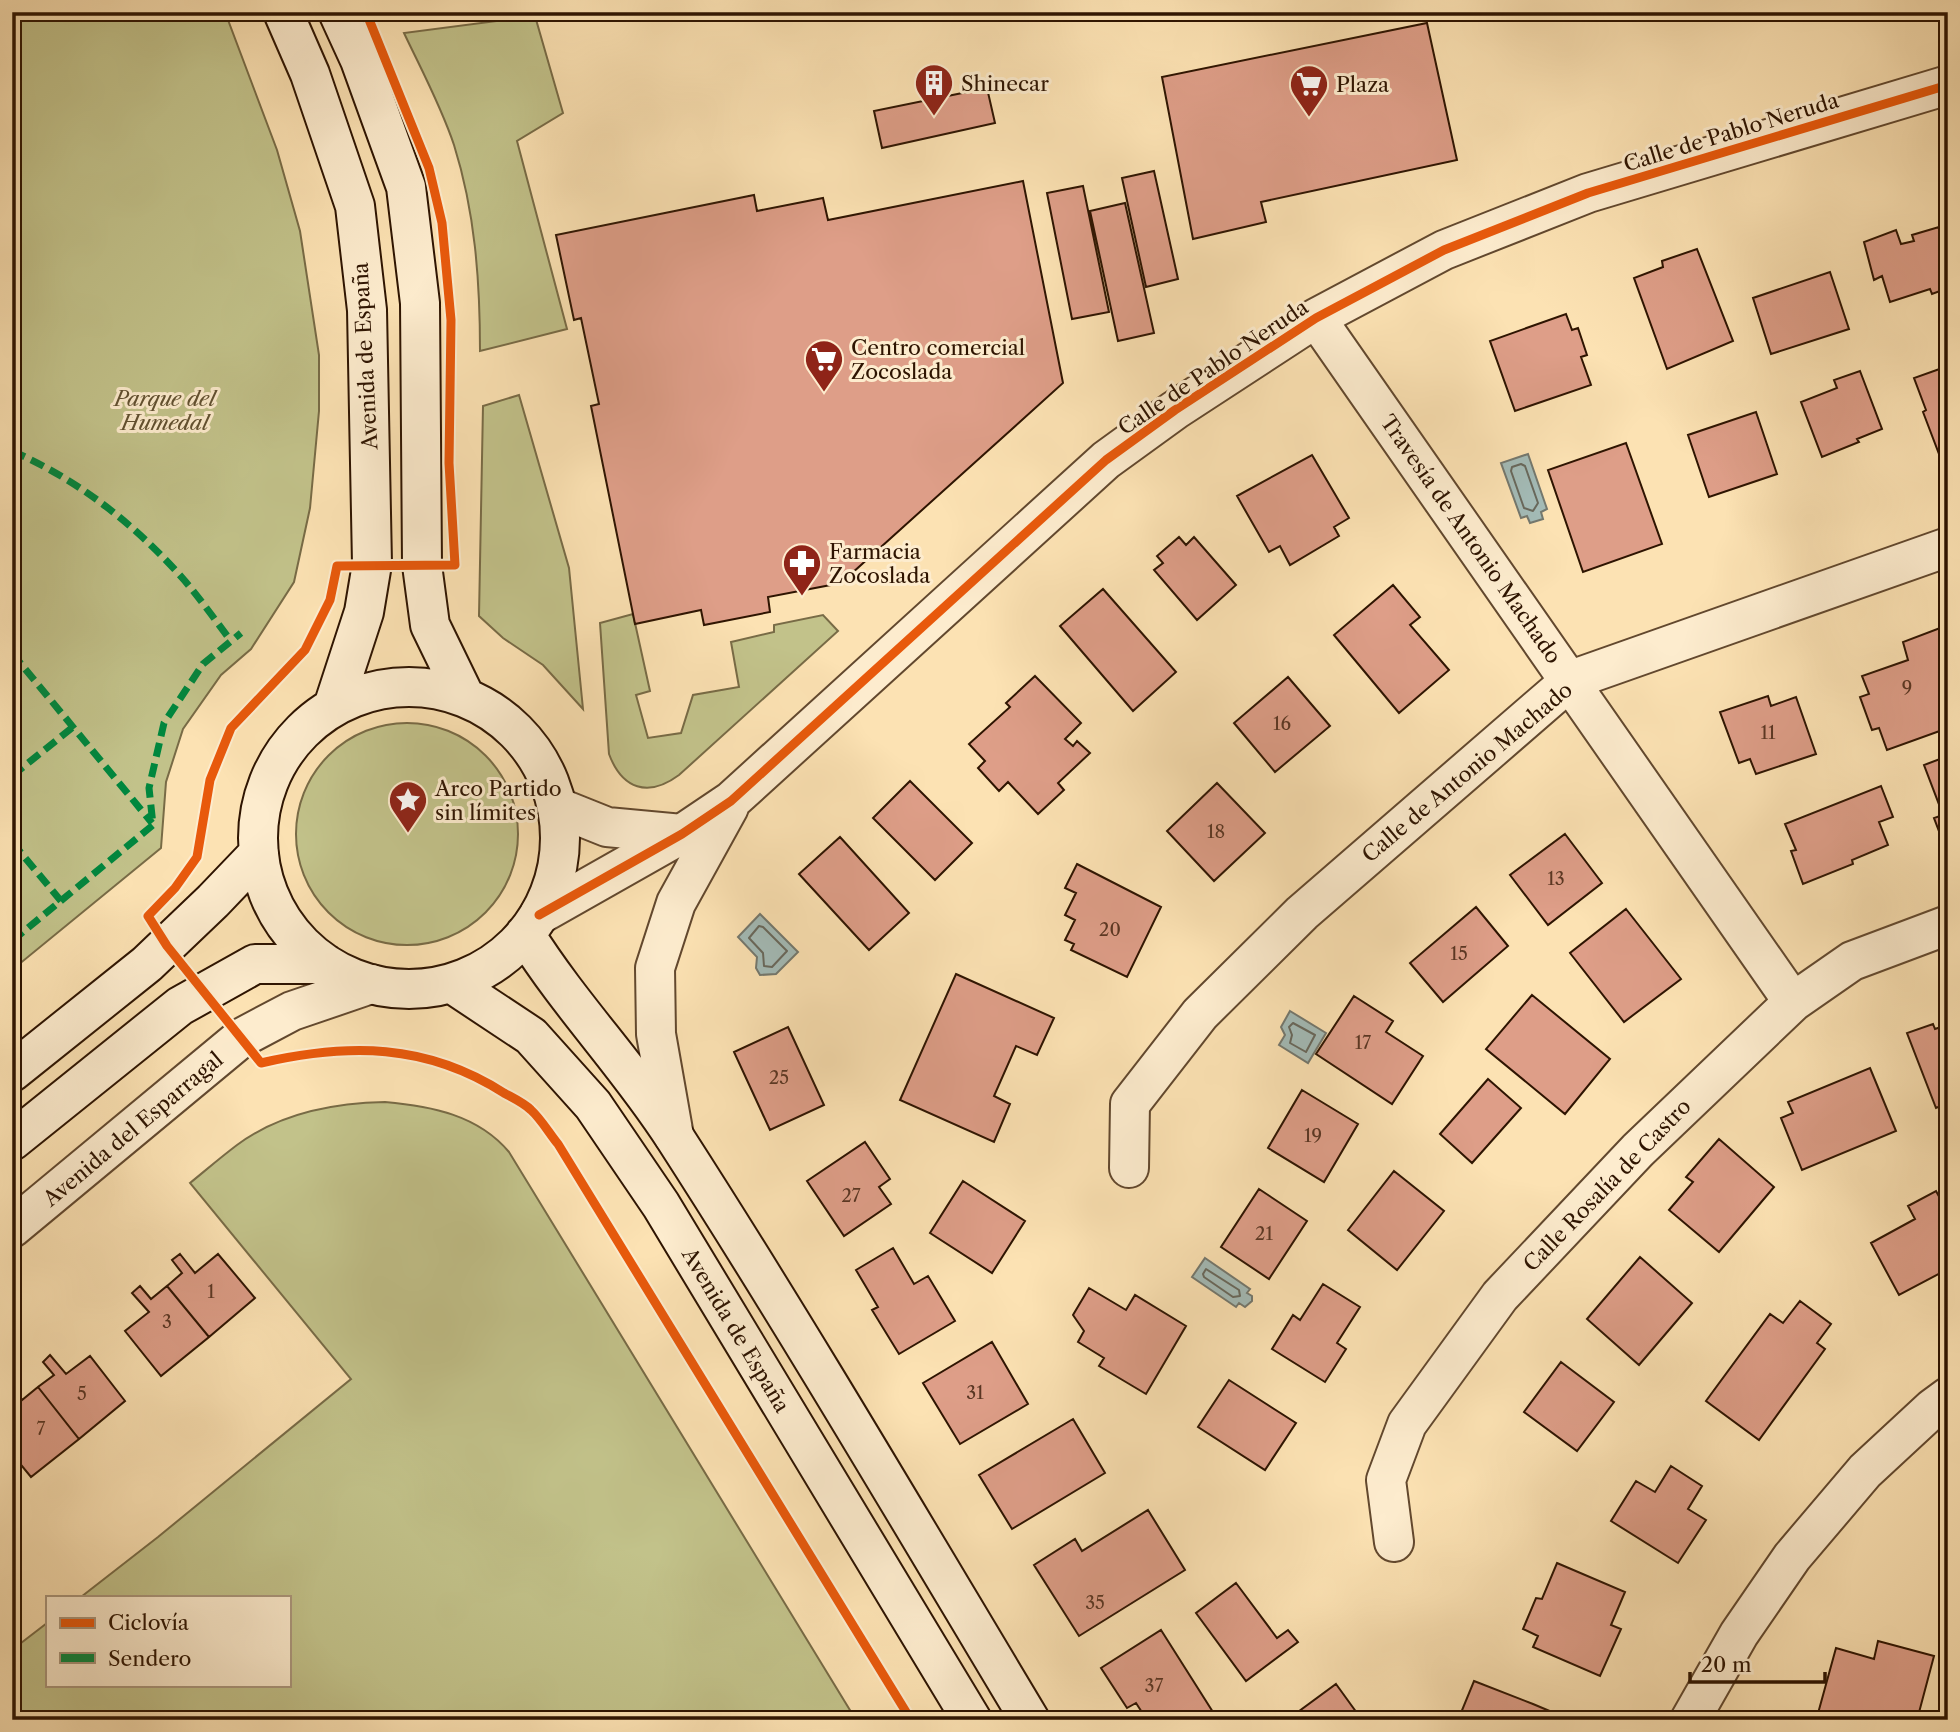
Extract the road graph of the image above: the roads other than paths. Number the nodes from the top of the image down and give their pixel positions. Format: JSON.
{"nodes":[{"id":1,"x":283,"y":12,"type":"edge"},
{"id":2,"x":338,"y":12,"type":"edge"},
{"id":3,"x":1948,"y":85,"type":"edge"},
{"id":4,"x":1316,"y":318,"type":"junction"},
{"id":5,"x":1948,"y":547,"type":"edge"},
{"id":6,"x":1571,"y":680,"type":"junction"},
{"id":7,"x":465,"y":697,"type":"junction"},
{"id":8,"x":333,"y":707,"type":"junction"},
{"id":9,"x":731,"y":802,"type":"junction"},
{"id":10,"x":556,"y":807,"type":"junction"},
{"id":11,"x":682,"y":834,"type":"junction"},
{"id":12,"x":258,"y":853,"type":"junction"},
{"id":13,"x":532,"y":925,"type":"junction"},
{"id":14,"x":1948,"y":925,"type":"edge"},
{"id":15,"x":326,"y":964,"type":"junction"},
{"id":16,"x":451,"y":983,"type":"junction"},
{"id":17,"x":371,"y":984,"type":"junction"},
{"id":18,"x":1793,"y":1002,"type":"junction"},
{"id":19,"x":12,"y":1072,"type":"edge"},
{"id":20,"x":674,"y":1136,"type":"junction"},
{"id":21,"x":12,"y":1141,"type":"edge"},
{"id":22,"x":1129,"y":1168,"type":"dead end"},
{"id":23,"x":12,"y":1228,"type":"edge"},
{"id":24,"x":1948,"y":1397,"type":"edge"},
{"id":25,"x":1394,"y":1542,"type":"dead end"},
{"id":26,"x":972,"y":1720,"type":"edge"},
{"id":27,"x":1030,"y":1720,"type":"edge"},
{"id":28,"x":1690,"y":1720,"type":"edge"}],
"edges":[{"from":1,"to":8,"type":"street","name":"Avenida de España"},
{"from":2,"to":7,"type":"street"},
{"from":3,"to":4,"type":"street","name":"Calle de Pablo Neruda"},
{"from":4,"to":6,"type":"street","name":"Travesía de Antonio Machado"},
{"from":4,"to":9,"type":"street","name":"Calle de Pablo Neruda"},
{"from":5,"to":6,"type":"street","name":"Calle de Antonio Machado"},
{"from":6,"to":18,"type":"street","name":"Travesía de Antonio Machado"},
{"from":6,"to":22,"type":"street","name":"Calle de Antonio Machado"},
{"from":7,"to":8,"type":"street"},
{"from":7,"to":10,"type":"street"},
{"from":8,"to":12,"type":"street"},
{"from":9,"to":11,"type":"street","name":"Calle de Pablo Neruda"},
{"from":9,"to":20,"type":"street"},
{"from":10,"to":11,"type":"street"},
{"from":10,"to":13,"type":"street"},
{"from":11,"to":13,"type":"street","name":"Calle de Pablo Neruda"},
{"from":12,"to":15,"type":"street"},
{"from":12,"to":19,"type":"street"},
{"from":13,"to":16,"type":"street"},
{"from":13,"to":20,"type":"street"},
{"from":14,"to":18,"type":"street","name":"Calle Rosalía de Castro"},
{"from":15,"to":17,"type":"street"},
{"from":15,"to":21,"type":"street"},
{"from":16,"to":17,"type":"street"},
{"from":16,"to":26,"type":"street","name":"Avenida de España"},
{"from":17,"to":23,"type":"street","name":"Avenida del Esparragal"},
{"from":18,"to":25,"type":"street","name":"Calle Rosalía de Castro"},
{"from":20,"to":27,"type":"street"},
{"from":24,"to":28,"type":"street"}]}
